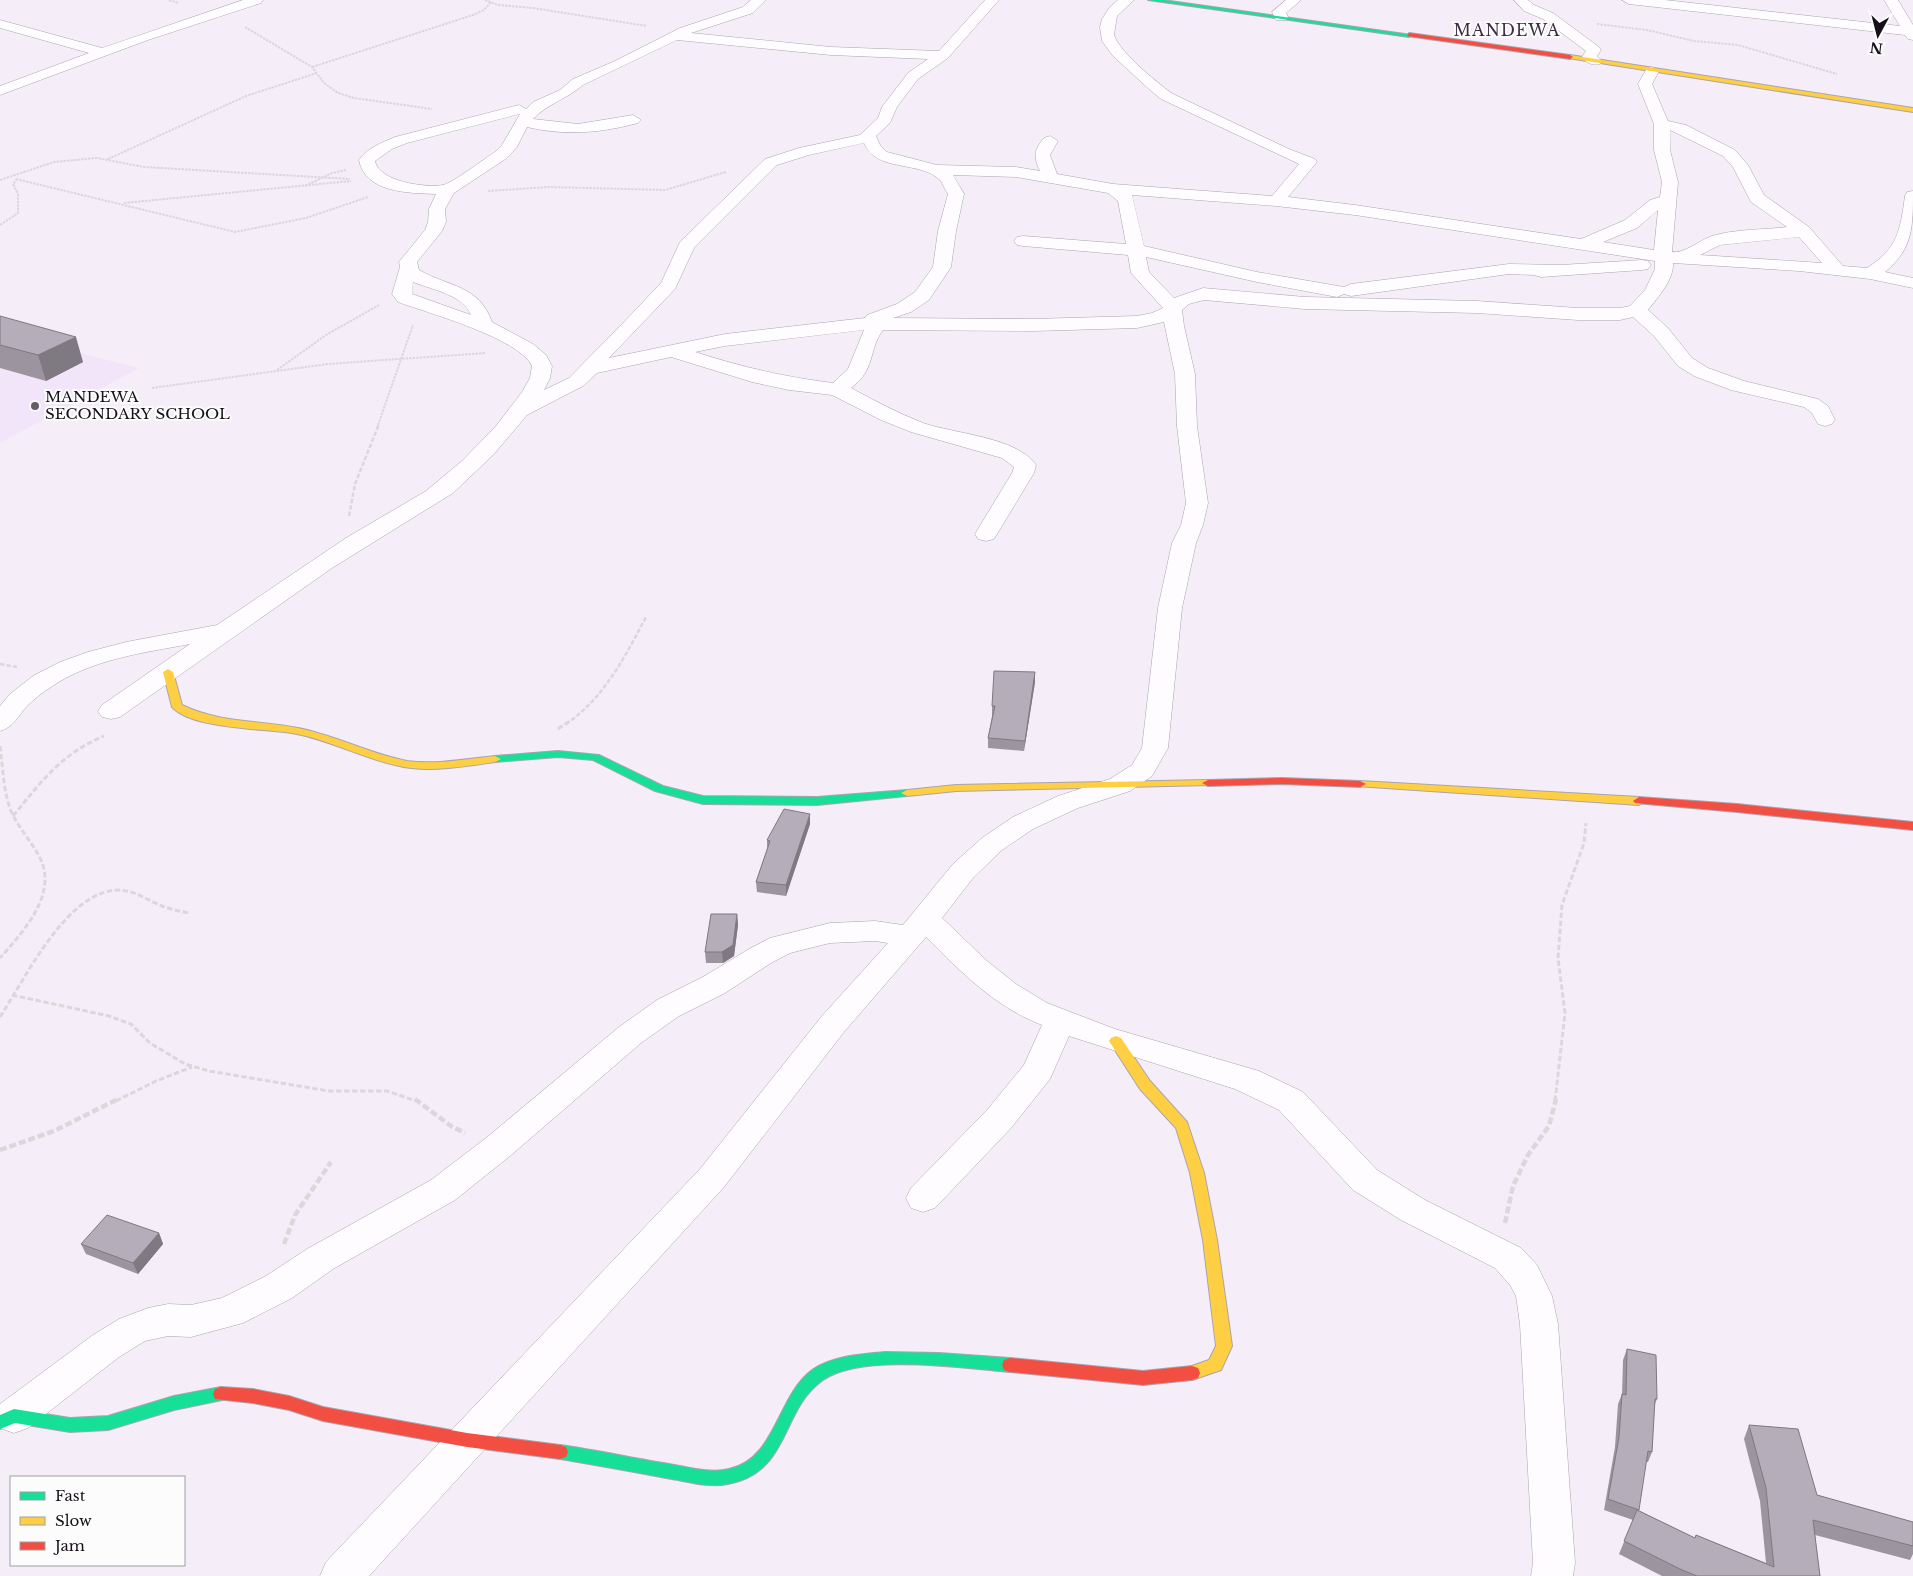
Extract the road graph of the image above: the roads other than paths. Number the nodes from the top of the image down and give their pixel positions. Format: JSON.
{"nodes":[{"id":1,"x":256,"y":0,"type":"edge"},
{"id":2,"x":759,"y":0,"type":"edge"},
{"id":3,"x":992,"y":0,"type":"edge"},
{"id":4,"x":1127,"y":0,"type":"edge"},
{"id":5,"x":1150,"y":0,"type":"edge"},
{"id":6,"x":1294,"y":0,"type":"edge"},
{"id":7,"x":1521,"y":0,"type":"edge"},
{"id":8,"x":1629,"y":0,"type":"edge"},
{"id":9,"x":1892,"y":0,"type":"edge"},
{"id":10,"x":1281,"y":17,"type":"junction"},
{"id":11,"x":0,"y":24,"type":"edge"},
{"id":12,"x":1911,"y":33,"type":"edge"},
{"id":13,"x":679,"y":34,"type":"junction"},
{"id":14,"x":103,"y":52,"type":"junction"},
{"id":15,"x":943,"y":55,"type":"junction"},
{"id":16,"x":1595,"y":61,"type":"junction"},
{"id":17,"x":1652,"y":71,"type":"junction"},
{"id":18,"x":0,"y":91,"type":"edge"},
{"id":19,"x":1913,"y":110,"type":"edge"},
{"id":20,"x":520,"y":116,"type":"junction"},
{"id":21,"x":633,"y":120,"type":"dead end"},
{"id":22,"x":1662,"y":124,"type":"junction"},
{"id":23,"x":867,"y":138,"type":"junction"},
{"id":24,"x":1050,"y":141,"type":"dead end"},
{"id":25,"x":936,"y":170,"type":"junction"},
{"id":26,"x":1050,"y":178,"type":"junction"},
{"id":27,"x":1113,"y":189,"type":"junction"},
{"id":28,"x":447,"y":190,"type":"junction"},
{"id":29,"x":1913,"y":196,"type":"edge"},
{"id":30,"x":1667,"y":200,"type":"junction"},
{"id":31,"x":1276,"y":201,"type":"junction"},
{"id":32,"x":1913,"y":211,"type":"edge"},
{"id":33,"x":1804,"y":231,"type":"junction"},
{"id":34,"x":1023,"y":241,"type":"dead end"},
{"id":35,"x":1583,"y":244,"type":"junction"},
{"id":36,"x":1138,"y":250,"type":"junction"},
{"id":37,"x":1669,"y":260,"type":"junction"},
{"id":38,"x":408,"y":268,"type":"junction"},
{"id":39,"x":1509,"y":269,"type":"junction"},
{"id":40,"x":1558,"y":270,"type":"junction"},
{"id":41,"x":1838,"y":271,"type":"junction"},
{"id":42,"x":1870,"y":274,"type":"junction"},
{"id":43,"x":1913,"y":282,"type":"edge"},
{"id":44,"x":1340,"y":292,"type":"junction"},
{"id":45,"x":1384,"y":304,"type":"junction"},
{"id":46,"x":1477,"y":307,"type":"junction"},
{"id":47,"x":1173,"y":308,"type":"junction"},
{"id":48,"x":1637,"y":310,"type":"junction"},
{"id":49,"x":858,"y":324,"type":"junction"},
{"id":50,"x":878,"y":324,"type":"junction"},
{"id":51,"x":484,"y":326,"type":"junction"},
{"id":52,"x":671,"y":351,"type":"junction"},
{"id":53,"x":590,"y":368,"type":"junction"},
{"id":54,"x":837,"y":389,"type":"junction"},
{"id":55,"x":519,"y":412,"type":"junction"},
{"id":56,"x":1825,"y":420,"type":"dead end"},
{"id":57,"x":986,"y":534,"type":"dead end"},
{"id":58,"x":226,"y":630,"type":"junction"},
{"id":59,"x":168,"y":672,"type":"junction"},
{"id":60,"x":111,"y":711,"type":"dead end"},
{"id":61,"x":0,"y":723,"type":"edge"},
{"id":62,"x":1120,"y":785,"type":"junction"},
{"id":63,"x":1913,"y":826,"type":"edge"},
{"id":64,"x":917,"y":928,"type":"junction"},
{"id":65,"x":1060,"y":1020,"type":"junction"},
{"id":66,"x":1116,"y":1041,"type":"junction"},
{"id":67,"x":923,"y":1198,"type":"dead end"},
{"id":68,"x":7,"y":1419,"type":"edge"},
{"id":69,"x":467,"y":1440,"type":"junction"},
{"id":70,"x":341,"y":1576,"type":"edge"},
{"id":71,"x":1552,"y":1576,"type":"edge"}],
"edges":[{"from":1,"to":14,"type":"street"},
{"from":2,"to":13,"type":"street"},
{"from":3,"to":15,"type":"street"},
{"from":4,"to":31,"type":"street"},
{"from":5,"to":10,"type":"street"},
{"from":6,"to":10,"type":"street"},
{"from":7,"to":16,"type":"street"},
{"from":8,"to":12,"type":"street"},
{"from":9,"to":12,"type":"street"},
{"from":10,"to":16,"type":"street"},
{"from":11,"to":14,"type":"street"},
{"from":13,"to":15,"type":"street"},
{"from":13,"to":20,"type":"street"},
{"from":14,"to":18,"type":"street"},
{"from":15,"to":23,"type":"street"},
{"from":16,"to":17,"type":"street"},
{"from":17,"to":19,"type":"street"},
{"from":17,"to":22,"type":"street"},
{"from":20,"to":21,"type":"street"},
{"from":20,"to":28,"type":"street"},
{"from":20,"to":28,"type":"street"},
{"from":22,"to":30,"type":"street"},
{"from":22,"to":33,"type":"street"},
{"from":23,"to":25,"type":"street"},
{"from":23,"to":53,"type":"street"},
{"from":24,"to":26,"type":"street"},
{"from":25,"to":26,"type":"street"},
{"from":25,"to":49,"type":"street"},
{"from":26,"to":27,"type":"street"},
{"from":27,"to":31,"type":"street"},
{"from":27,"to":36,"type":"street"},
{"from":28,"to":38,"type":"street"},
{"from":29,"to":32,"type":"street"},
{"from":30,"to":35,"type":"street"},
{"from":30,"to":37,"type":"street"},
{"from":31,"to":35,"type":"street"},
{"from":32,"to":42,"type":"street"},
{"from":33,"to":37,"type":"street"},
{"from":33,"to":41,"type":"street"},
{"from":34,"to":36,"type":"street"},
{"from":35,"to":37,"type":"street"},
{"from":35,"to":39,"type":"street"},
{"from":36,"to":44,"type":"street"},
{"from":36,"to":47,"type":"street"},
{"from":37,"to":40,"type":"street"},
{"from":37,"to":41,"type":"street"},
{"from":37,"to":48,"type":"street"},
{"from":38,"to":51,"type":"street"},
{"from":38,"to":51,"type":"street"},
{"from":39,"to":40,"type":"street"},
{"from":39,"to":44,"type":"street"},
{"from":40,"to":46,"type":"street"},
{"from":41,"to":42,"type":"street"},
{"from":42,"to":43,"type":"street"},
{"from":44,"to":45,"type":"street"},
{"from":45,"to":46,"type":"street"},
{"from":45,"to":47,"type":"street"},
{"from":46,"to":48,"type":"street"},
{"from":47,"to":50,"type":"street"},
{"from":47,"to":62,"type":"street"},
{"from":48,"to":56,"type":"street"},
{"from":49,"to":50,"type":"street"},
{"from":49,"to":52,"type":"street"},
{"from":50,"to":54,"type":"street"},
{"from":51,"to":55,"type":"street"},
{"from":52,"to":53,"type":"street"},
{"from":52,"to":54,"type":"street"},
{"from":53,"to":55,"type":"street"},
{"from":54,"to":57,"type":"street"},
{"from":55,"to":58,"type":"street"},
{"from":58,"to":59,"type":"street"},
{"from":58,"to":61,"type":"street"},
{"from":59,"to":60,"type":"street"},
{"from":59,"to":62,"type":"street"},
{"from":62,"to":63,"type":"street"},
{"from":62,"to":64,"type":"street"},
{"from":64,"to":65,"type":"street"},
{"from":64,"to":68,"type":"street"},
{"from":64,"to":69,"type":"street"},
{"from":65,"to":66,"type":"street"},
{"from":65,"to":67,"type":"street"},
{"from":66,"to":69,"type":"street"},
{"from":66,"to":71,"type":"street"},
{"from":68,"to":69,"type":"street"},
{"from":69,"to":70,"type":"street"}]}
